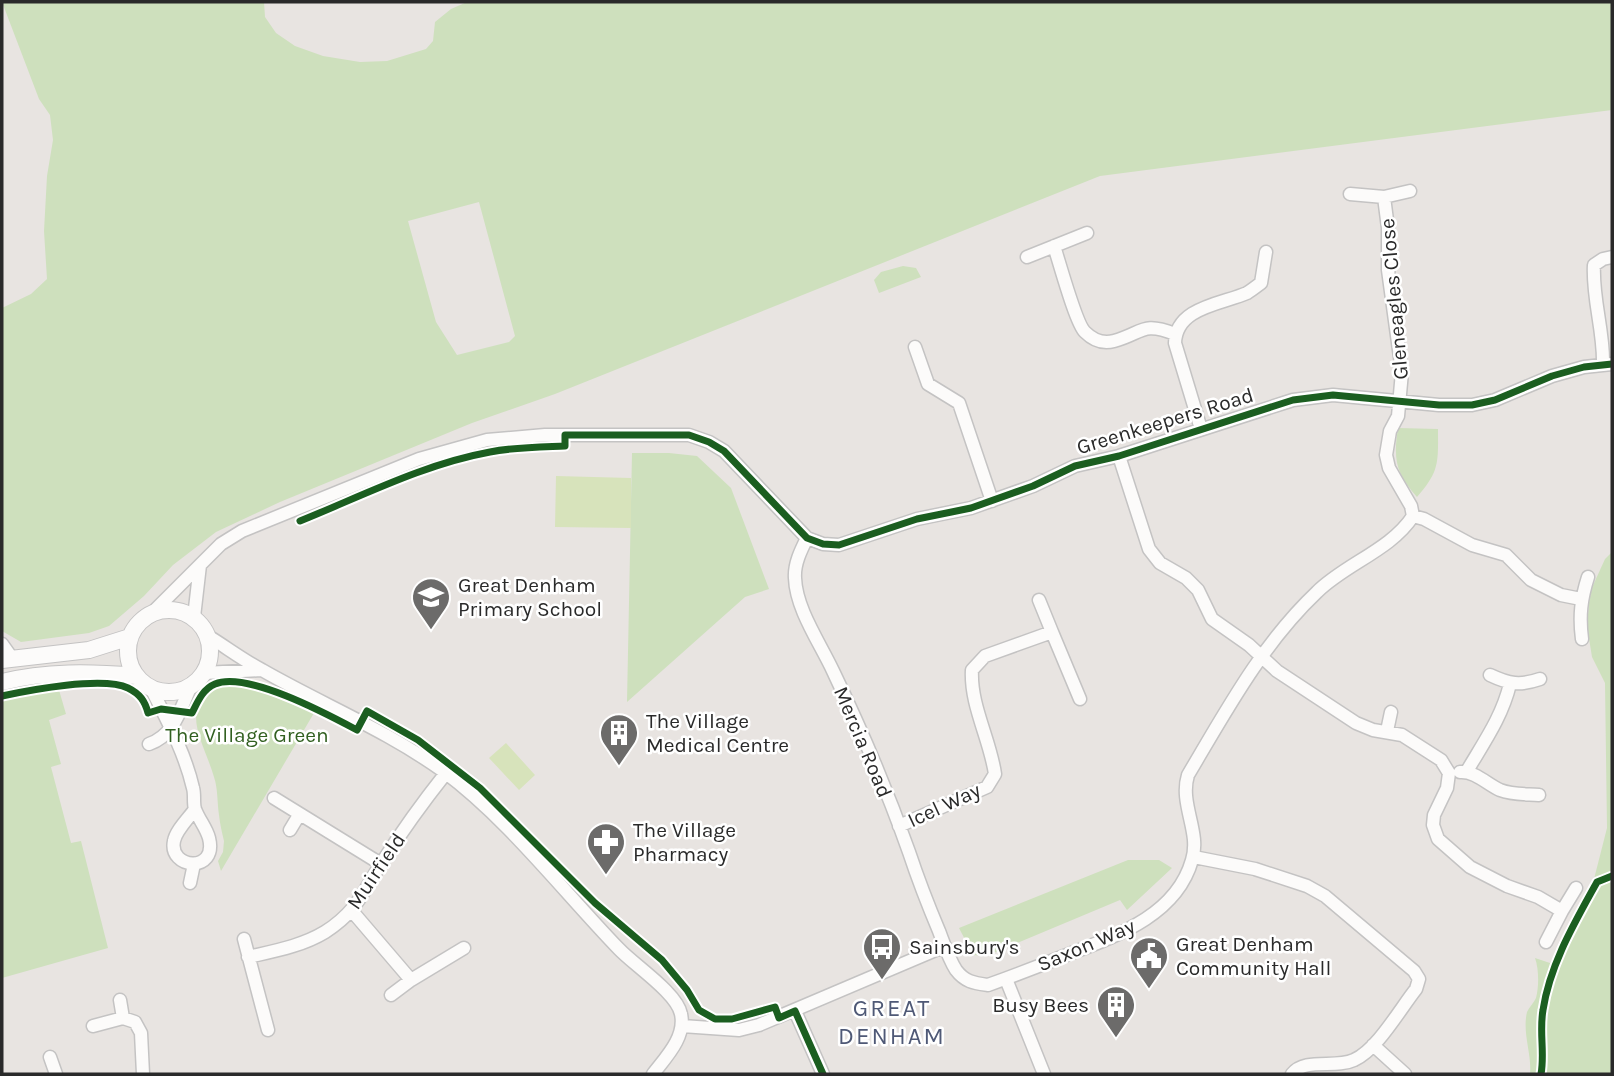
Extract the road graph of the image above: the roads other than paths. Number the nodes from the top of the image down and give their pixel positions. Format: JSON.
{"nodes":[{"id":1,"x":1410,"y":191,"type":"dead end"},
{"id":2,"x":1350,"y":194,"type":"dead end"},
{"id":3,"x":1384,"y":197,"type":"junction"},
{"id":4,"x":1087,"y":233,"type":"dead end"},
{"id":5,"x":1054,"y":246,"type":"junction"},
{"id":6,"x":1266,"y":252,"type":"dead end"},
{"id":7,"x":1027,"y":257,"type":"dead end"},
{"id":8,"x":1612,"y":257,"type":"edge"},
{"id":9,"x":1175,"y":334,"type":"junction"},
{"id":10,"x":915,"y":347,"type":"dead end"},
{"id":11,"x":1608,"y":364,"type":"edge"},
{"id":12,"x":1400,"y":402,"type":"junction"},
{"id":13,"x":1201,"y":429,"type":"junction"},
{"id":14,"x":1119,"y":456,"type":"junction"},
{"id":15,"x":992,"y":501,"type":"junction"},
{"id":16,"x":1413,"y":516,"type":"junction"},
{"id":17,"x":807,"y":538,"type":"junction"},
{"id":18,"x":200,"y":565,"type":"junction"},
{"id":19,"x":1588,"y":577,"type":"dead end"},
{"id":20,"x":1581,"y":599,"type":"junction"},
{"id":21,"x":1039,"y":600,"type":"dead end"},
{"id":22,"x":152,"y":613,"type":"junction"},
{"id":23,"x":194,"y":617,"type":"junction"},
{"id":24,"x":1052,"y":632,"type":"junction"},
{"id":25,"x":208,"y":636,"type":"junction"},
{"id":26,"x":130,"y":637,"type":"junction"},
{"id":27,"x":1582,"y":639,"type":"dead end"},
{"id":28,"x":2,"y":644,"type":"edge"},
{"id":29,"x":1261,"y":657,"type":"junction"},
{"id":30,"x":7,"y":659,"type":"edge"},
{"id":31,"x":262,"y":670,"type":"junction"},
{"id":32,"x":204,"y":673,"type":"junction"},
{"id":33,"x":1490,"y":675,"type":"dead end"},
{"id":34,"x":136,"y":676,"type":"junction"},
{"id":35,"x":1540,"y":679,"type":"dead end"},
{"id":36,"x":2,"y":682,"type":"edge"},
{"id":37,"x":1510,"y":684,"type":"junction"},
{"id":38,"x":191,"y":686,"type":"junction"},
{"id":39,"x":151,"y":688,"type":"junction"},
{"id":40,"x":1080,"y":699,"type":"dead end"},
{"id":41,"x":1391,"y":712,"type":"dead end"},
{"id":42,"x":172,"y":729,"type":"junction"},
{"id":43,"x":1387,"y":731,"type":"junction"},
{"id":44,"x":149,"y":744,"type":"dead end"},
{"id":45,"x":1467,"y":771,"type":"junction"},
{"id":46,"x":446,"y":773,"type":"junction"},
{"id":47,"x":1449,"y":773,"type":"junction"},
{"id":48,"x":1539,"y":794,"type":"dead end"},
{"id":49,"x":274,"y":798,"type":"dead end"},
{"id":50,"x":195,"y":809,"type":"junction"},
{"id":51,"x":299,"y":815,"type":"junction"},
{"id":52,"x":899,"y":826,"type":"junction"},
{"id":53,"x":290,"y":830,"type":"dead end"},
{"id":54,"x":1194,"y":857,"type":"junction"},
{"id":55,"x":194,"y":864,"type":"junction"},
{"id":56,"x":381,"y":864,"type":"junction"},
{"id":57,"x":190,"y":883,"type":"dead end"},
{"id":58,"x":1576,"y":888,"type":"dead end"},
{"id":59,"x":352,"y":911,"type":"junction"},
{"id":60,"x":1562,"y":911,"type":"junction"},
{"id":61,"x":244,"y":939,"type":"dead end"},
{"id":62,"x":1546,"y":942,"type":"dead end"},
{"id":63,"x":945,"y":946,"type":"junction"},
{"id":64,"x":464,"y":948,"type":"dead end"},
{"id":65,"x":248,"y":957,"type":"junction"},
{"id":66,"x":1006,"y":979,"type":"junction"},
{"id":67,"x":411,"y":980,"type":"junction"},
{"id":68,"x":391,"y":995,"type":"dead end"},
{"id":69,"x":120,"y":1000,"type":"dead end"},
{"id":70,"x":795,"y":1011,"type":"junction"},
{"id":71,"x":123,"y":1018,"type":"junction"},
{"id":72,"x":93,"y":1026,"type":"dead end"},
{"id":73,"x":682,"y":1026,"type":"junction"},
{"id":74,"x":268,"y":1030,"type":"dead end"},
{"id":75,"x":1373,"y":1045,"type":"junction"},
{"id":76,"x":50,"y":1057,"type":"dead end"},
{"id":77,"x":56,"y":1074,"type":"edge"},
{"id":78,"x":143,"y":1074,"type":"edge"},
{"id":79,"x":653,"y":1074,"type":"edge"},
{"id":80,"x":823,"y":1074,"type":"edge"},
{"id":81,"x":1044,"y":1074,"type":"edge"},
{"id":82,"x":1292,"y":1074,"type":"edge"},
{"id":83,"x":1405,"y":1074,"type":"edge"}],
"edges":[{"from":1,"to":3,"type":"street","name":"Gleneagles Close"},
{"from":2,"to":3,"type":"street","name":"Gleneagles Close"},
{"from":3,"to":12,"type":"street","name":"Gleneagles Close"},
{"from":4,"to":5,"type":"street"},
{"from":5,"to":7,"type":"street"},
{"from":5,"to":9,"type":"street"},
{"from":6,"to":9,"type":"street"},
{"from":8,"to":11,"type":"street"},
{"from":9,"to":13,"type":"street"},
{"from":10,"to":15,"type":"street"},
{"from":11,"to":12,"type":"street","name":"Greenkeepers Road"},
{"from":12,"to":13,"type":"street","name":"Greenkeepers Road"},
{"from":12,"to":16,"type":"street"},
{"from":13,"to":14,"type":"street","name":"Greenkeepers Road"},
{"from":14,"to":15,"type":"street","name":"Greenkeepers Road"},
{"from":14,"to":29,"type":"street"},
{"from":15,"to":17,"type":"street","name":"Greenkeepers Road"},
{"from":16,"to":20,"type":"street"},
{"from":16,"to":29,"type":"street"},
{"from":17,"to":18,"type":"street"},
{"from":17,"to":52,"type":"street","name":"Mercia Road"},
{"from":18,"to":22,"type":"street"},
{"from":18,"to":23,"type":"street"},
{"from":19,"to":20,"type":"street"},
{"from":20,"to":27,"type":"street"},
{"from":21,"to":24,"type":"street"},
{"from":22,"to":23,"type":"street"},
{"from":22,"to":26,"type":"street"},
{"from":23,"to":25,"type":"street"},
{"from":24,"to":40,"type":"street"},
{"from":24,"to":52,"type":"street","name":"Icel Way"},
{"from":25,"to":31,"type":"street"},
{"from":25,"to":32,"type":"street"},
{"from":26,"to":30,"type":"street"},
{"from":26,"to":34,"type":"street"},
{"from":28,"to":30,"type":"street"},
{"from":29,"to":43,"type":"street"},
{"from":29,"to":54,"type":"street"},
{"from":31,"to":32,"type":"street"},
{"from":31,"to":46,"type":"street"},
{"from":32,"to":38,"type":"street"},
{"from":33,"to":37,"type":"street"},
{"from":34,"to":36,"type":"street"},
{"from":34,"to":39,"type":"street"},
{"from":35,"to":37,"type":"street"},
{"from":37,"to":45,"type":"street"},
{"from":38,"to":39,"type":"street"},
{"from":38,"to":42,"type":"street"},
{"from":39,"to":42,"type":"street"},
{"from":41,"to":43,"type":"street"},
{"from":42,"to":44,"type":"street"},
{"from":42,"to":50,"type":"street"},
{"from":43,"to":47,"type":"street"},
{"from":45,"to":47,"type":"street"},
{"from":45,"to":48,"type":"street"},
{"from":46,"to":56,"type":"street","name":"Muirfield"},
{"from":46,"to":73,"type":"street"},
{"from":47,"to":60,"type":"street"},
{"from":49,"to":51,"type":"street"},
{"from":50,"to":55,"type":"street"},
{"from":50,"to":55,"type":"street"},
{"from":51,"to":53,"type":"street"},
{"from":51,"to":56,"type":"street"},
{"from":52,"to":63,"type":"street","name":"Mercia Road"},
{"from":54,"to":66,"type":"street","name":"Saxon Way"},
{"from":54,"to":75,"type":"street"},
{"from":55,"to":57,"type":"street"},
{"from":56,"to":59,"type":"street","name":"Muirfield"},
{"from":58,"to":60,"type":"street"},
{"from":59,"to":65,"type":"street","name":"Muirfield"},
{"from":59,"to":67,"type":"street"},
{"from":60,"to":62,"type":"street"},
{"from":61,"to":65,"type":"street"},
{"from":63,"to":66,"type":"street","name":"Saxon Way"},
{"from":63,"to":70,"type":"street"},
{"from":64,"to":67,"type":"street"},
{"from":65,"to":74,"type":"street"},
{"from":66,"to":81,"type":"street"},
{"from":67,"to":68,"type":"street"},
{"from":69,"to":71,"type":"street"},
{"from":70,"to":73,"type":"street"},
{"from":70,"to":80,"type":"street"},
{"from":71,"to":72,"type":"street"},
{"from":71,"to":78,"type":"street"},
{"from":73,"to":79,"type":"street"},
{"from":75,"to":82,"type":"street"},
{"from":75,"to":83,"type":"street"},
{"from":76,"to":77,"type":"street"}]}
